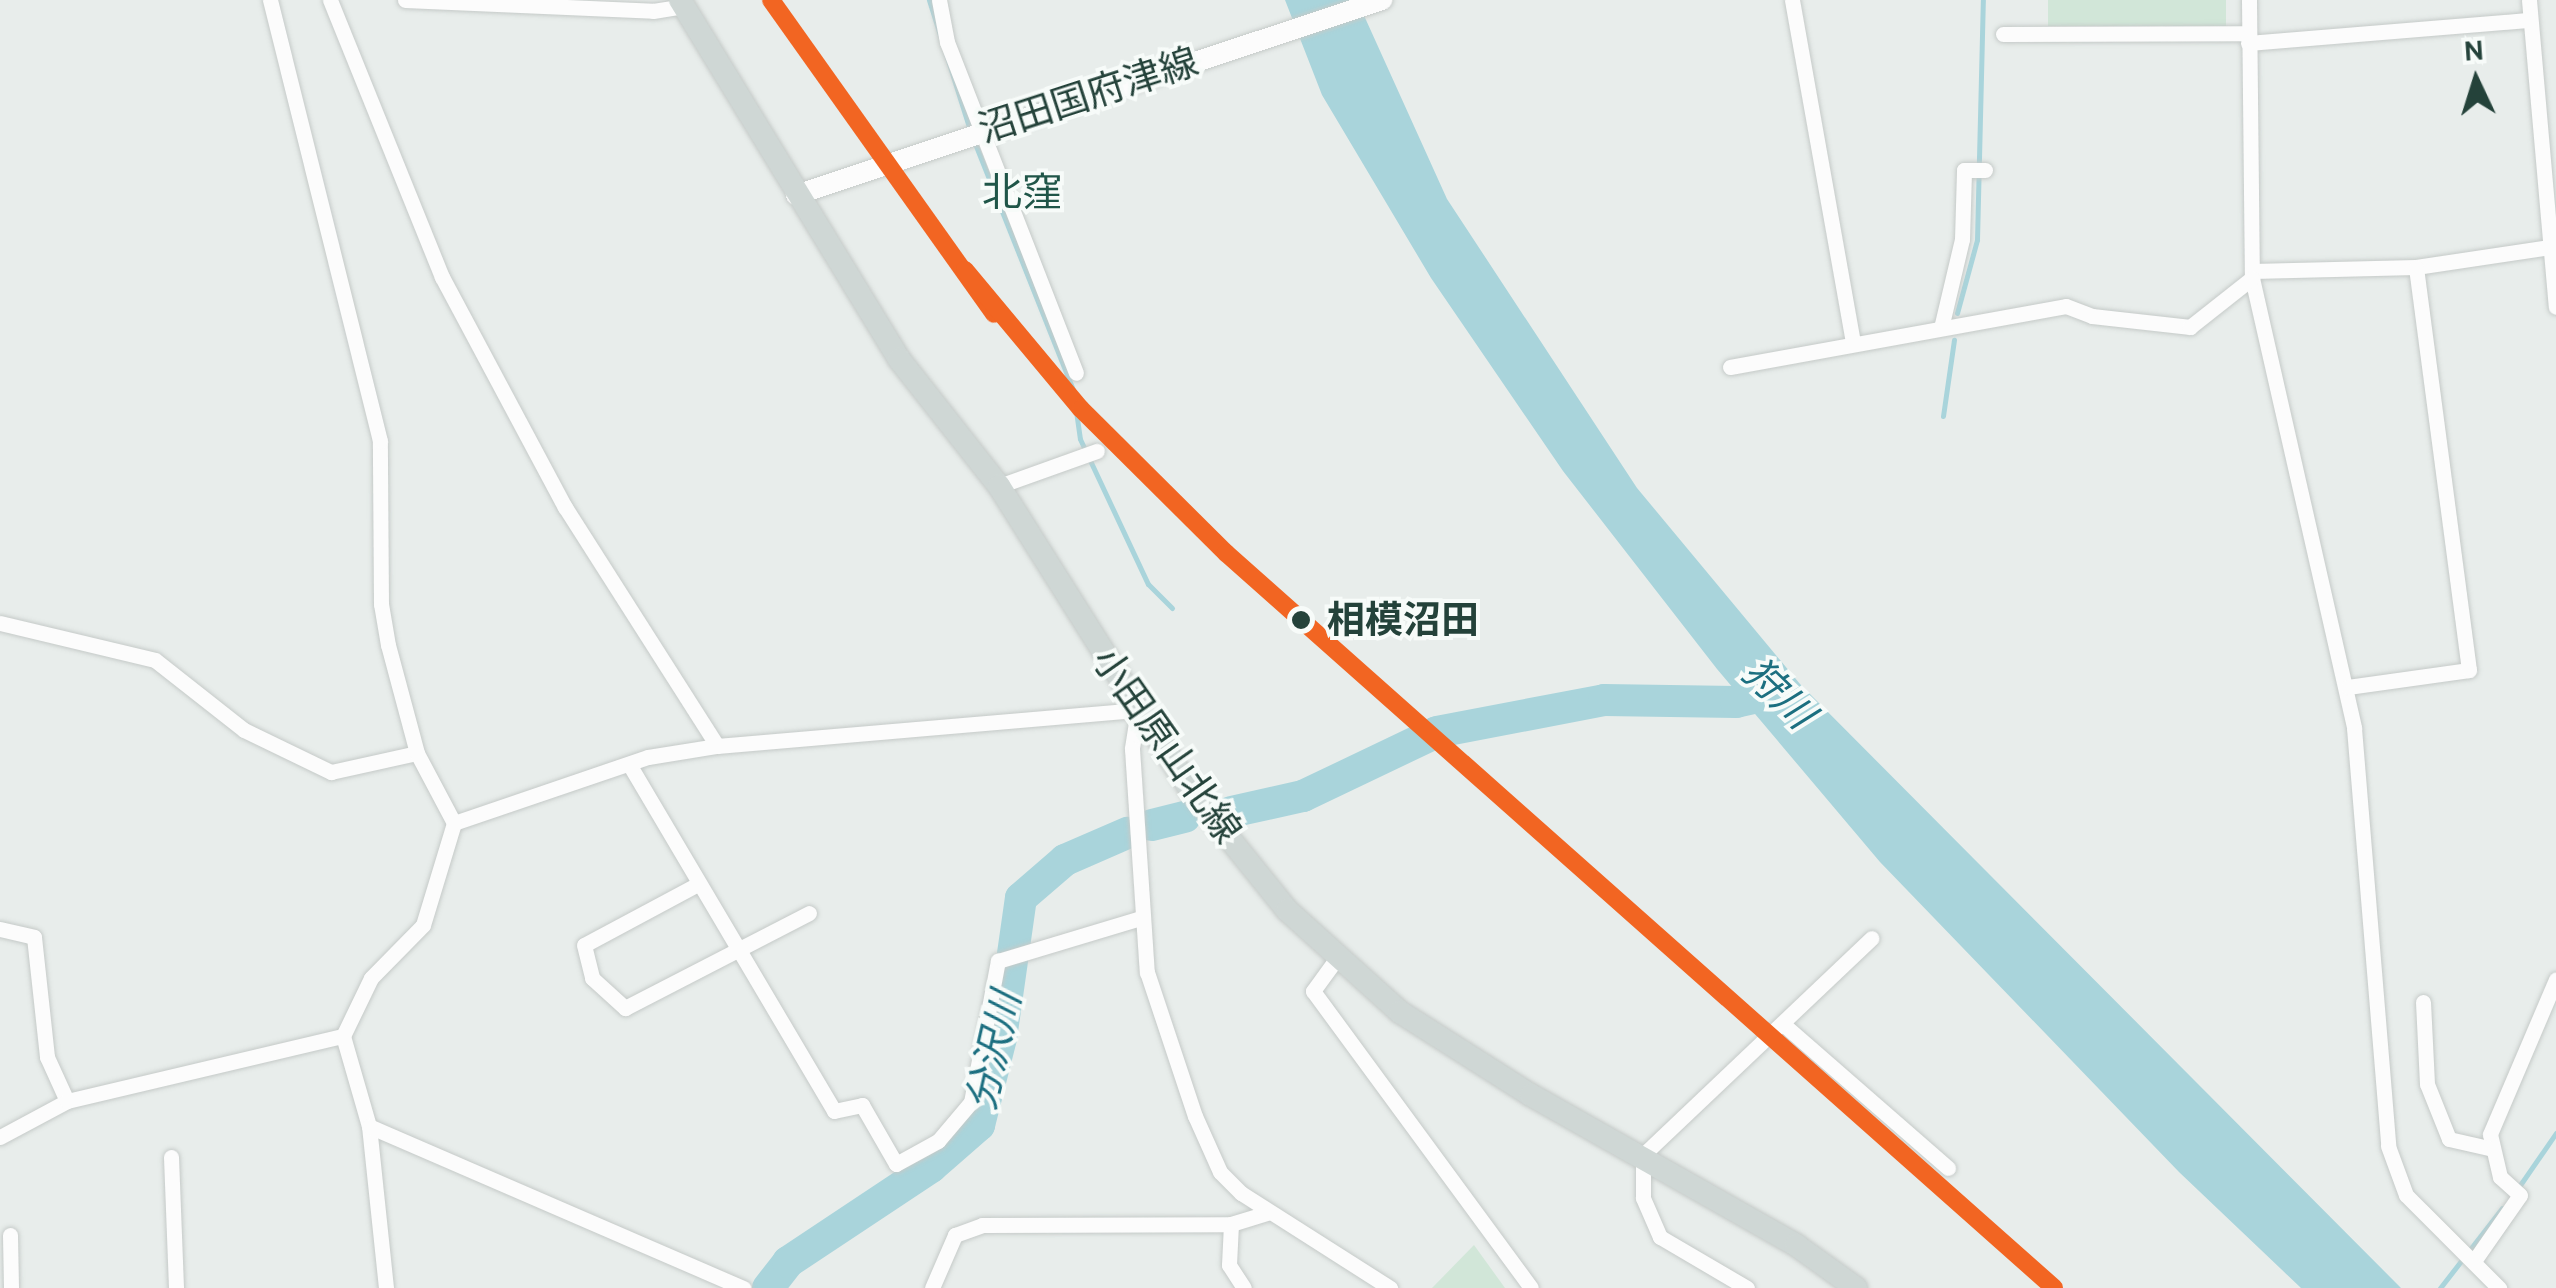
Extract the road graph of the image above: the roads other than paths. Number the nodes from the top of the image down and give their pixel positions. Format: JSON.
{"nodes":[{"id":1,"x":270,"y":0,"type":"edge"},
{"id":2,"x":330,"y":0,"type":"edge"},
{"id":3,"x":405,"y":0,"type":"edge"},
{"id":4,"x":939,"y":0,"type":"edge"},
{"id":5,"x":1382,"y":0,"type":"edge"},
{"id":6,"x":1792,"y":0,"type":"edge"},
{"id":7,"x":2249,"y":0,"type":"edge"},
{"id":8,"x":2528,"y":0,"type":"edge"},
{"id":9,"x":682,"y":3,"type":"edge"},
{"id":10,"x":2530,"y":20,"type":"junction"},
{"id":11,"x":2004,"y":34,"type":"dead end"},
{"id":12,"x":2248,"y":38,"type":"junction"},
{"id":13,"x":983,"y":128,"type":"junction"},
{"id":14,"x":1977,"y":170,"type":"dead end"},
{"id":15,"x":796,"y":195,"type":"junction"},
{"id":16,"x":2551,"y":247,"type":"edge"},
{"id":17,"x":2416,"y":267,"type":"junction"},
{"id":18,"x":2252,"y":275,"type":"junction"},
{"id":19,"x":2556,"y":306,"type":"edge"},
{"id":20,"x":1941,"y":328,"type":"junction"},
{"id":21,"x":1853,"y":341,"type":"junction"},
{"id":22,"x":1730,"y":366,"type":"dead end"},
{"id":23,"x":1076,"y":373,"type":"dead end"},
{"id":24,"x":1097,"y":452,"type":"dead end"},
{"id":25,"x":999,"y":486,"type":"junction"},
{"id":26,"x":0,"y":623,"type":"edge"},
{"id":27,"x":2348,"y":687,"type":"junction"},
{"id":28,"x":1138,"y":710,"type":"junction"},
{"id":29,"x":717,"y":746,"type":"junction"},
{"id":30,"x":417,"y":753,"type":"junction"},
{"id":31,"x":629,"y":764,"type":"junction"},
{"id":32,"x":454,"y":824,"type":"junction"},
{"id":33,"x":698,"y":884,"type":"junction"},
{"id":34,"x":809,"y":913,"type":"dead end"},
{"id":35,"x":1140,"y":918,"type":"junction"},
{"id":36,"x":0,"y":929,"type":"edge"},
{"id":37,"x":1872,"y":938,"type":"dead end"},
{"id":38,"x":734,"y":948,"type":"junction"},
{"id":39,"x":1337,"y":958,"type":"junction"},
{"id":40,"x":2556,"y":979,"type":"edge"},
{"id":41,"x":2423,"y":1002,"type":"dead end"},
{"id":42,"x":1784,"y":1024,"type":"junction"},
{"id":43,"x":343,"y":1036,"type":"junction"},
{"id":44,"x":67,"y":1101,"type":"junction"},
{"id":45,"x":369,"y":1126,"type":"junction"},
{"id":46,"x":0,"y":1137,"type":"edge"},
{"id":47,"x":2493,"y":1149,"type":"junction"},
{"id":48,"x":1643,"y":1156,"type":"junction"},
{"id":49,"x":171,"y":1158,"type":"dead end"},
{"id":50,"x":1948,"y":1168,"type":"dead end"},
{"id":51,"x":1267,"y":1212,"type":"junction"},
{"id":52,"x":1231,"y":1224,"type":"junction"},
{"id":53,"x":10,"y":1235,"type":"dead end"},
{"id":54,"x":2474,"y":1261,"type":"junction"},
{"id":55,"x":12,"y":1288,"type":"edge"},
{"id":56,"x":176,"y":1288,"type":"edge"},
{"id":57,"x":386,"y":1288,"type":"edge"},
{"id":58,"x":744,"y":1288,"type":"edge"},
{"id":59,"x":932,"y":1288,"type":"edge"},
{"id":60,"x":1244,"y":1288,"type":"edge"},
{"id":61,"x":1390,"y":1288,"type":"edge"},
{"id":62,"x":1530,"y":1288,"type":"edge"},
{"id":63,"x":1747,"y":1288,"type":"edge"},
{"id":64,"x":1856,"y":1288,"type":"edge"},
{"id":65,"x":2499,"y":1288,"type":"edge"}],
"edges":[{"from":1,"to":30,"type":"street"},
{"from":2,"to":29,"type":"street"},
{"from":3,"to":9,"type":"street"},
{"from":4,"to":13,"type":"street"},
{"from":5,"to":13,"type":"main road","name":"沼田国府津線"},
{"from":6,"to":21,"type":"street"},
{"from":7,"to":12,"type":"street"},
{"from":8,"to":10,"type":"street"},
{"from":9,"to":15,"type":"main road","name":"小田原山北線"},
{"from":10,"to":12,"type":"street"},
{"from":10,"to":16,"type":"street"},
{"from":11,"to":12,"type":"street"},
{"from":12,"to":18,"type":"street"},
{"from":13,"to":15,"type":"main road","name":"沼田国府津線"},
{"from":13,"to":23,"type":"street"},
{"from":14,"to":20,"type":"street"},
{"from":15,"to":25,"type":"main road","name":"小田原山北線"},
{"from":16,"to":17,"type":"street"},
{"from":16,"to":19,"type":"street"},
{"from":17,"to":18,"type":"street"},
{"from":17,"to":27,"type":"street"},
{"from":18,"to":20,"type":"street"},
{"from":18,"to":27,"type":"street"},
{"from":20,"to":21,"type":"street"},
{"from":21,"to":22,"type":"street"},
{"from":24,"to":25,"type":"street"},
{"from":25,"to":28,"type":"main road","name":"小田原山北線"},
{"from":26,"to":30,"type":"street"},
{"from":27,"to":54,"type":"street"},
{"from":28,"to":29,"type":"street"},
{"from":28,"to":35,"type":"street"},
{"from":28,"to":39,"type":"main road","name":"小田原山北線"},
{"from":29,"to":31,"type":"street"},
{"from":30,"to":32,"type":"street"},
{"from":31,"to":32,"type":"street"},
{"from":31,"to":33,"type":"street"},
{"from":32,"to":43,"type":"street"},
{"from":33,"to":38,"type":"street"},
{"from":33,"to":38,"type":"street"},
{"from":34,"to":38,"type":"street"},
{"from":35,"to":38,"type":"street"},
{"from":35,"to":51,"type":"street"},
{"from":36,"to":44,"type":"street"},
{"from":37,"to":42,"type":"street"},
{"from":39,"to":48,"type":"main road","name":"小田原山北線"},
{"from":39,"to":62,"type":"street"},
{"from":40,"to":47,"type":"street"},
{"from":41,"to":47,"type":"street"},
{"from":42,"to":48,"type":"street"},
{"from":42,"to":50,"type":"street"},
{"from":43,"to":44,"type":"street"},
{"from":43,"to":45,"type":"street"},
{"from":44,"to":46,"type":"street"},
{"from":45,"to":57,"type":"street"},
{"from":45,"to":58,"type":"street"},
{"from":47,"to":54,"type":"street"},
{"from":48,"to":63,"type":"street"},
{"from":48,"to":64,"type":"main road","name":"小田原山北線"},
{"from":49,"to":56,"type":"street"},
{"from":51,"to":52,"type":"street"},
{"from":51,"to":61,"type":"street"},
{"from":52,"to":59,"type":"street"},
{"from":52,"to":60,"type":"street"},
{"from":53,"to":55,"type":"street"},
{"from":54,"to":65,"type":"street"}]}
